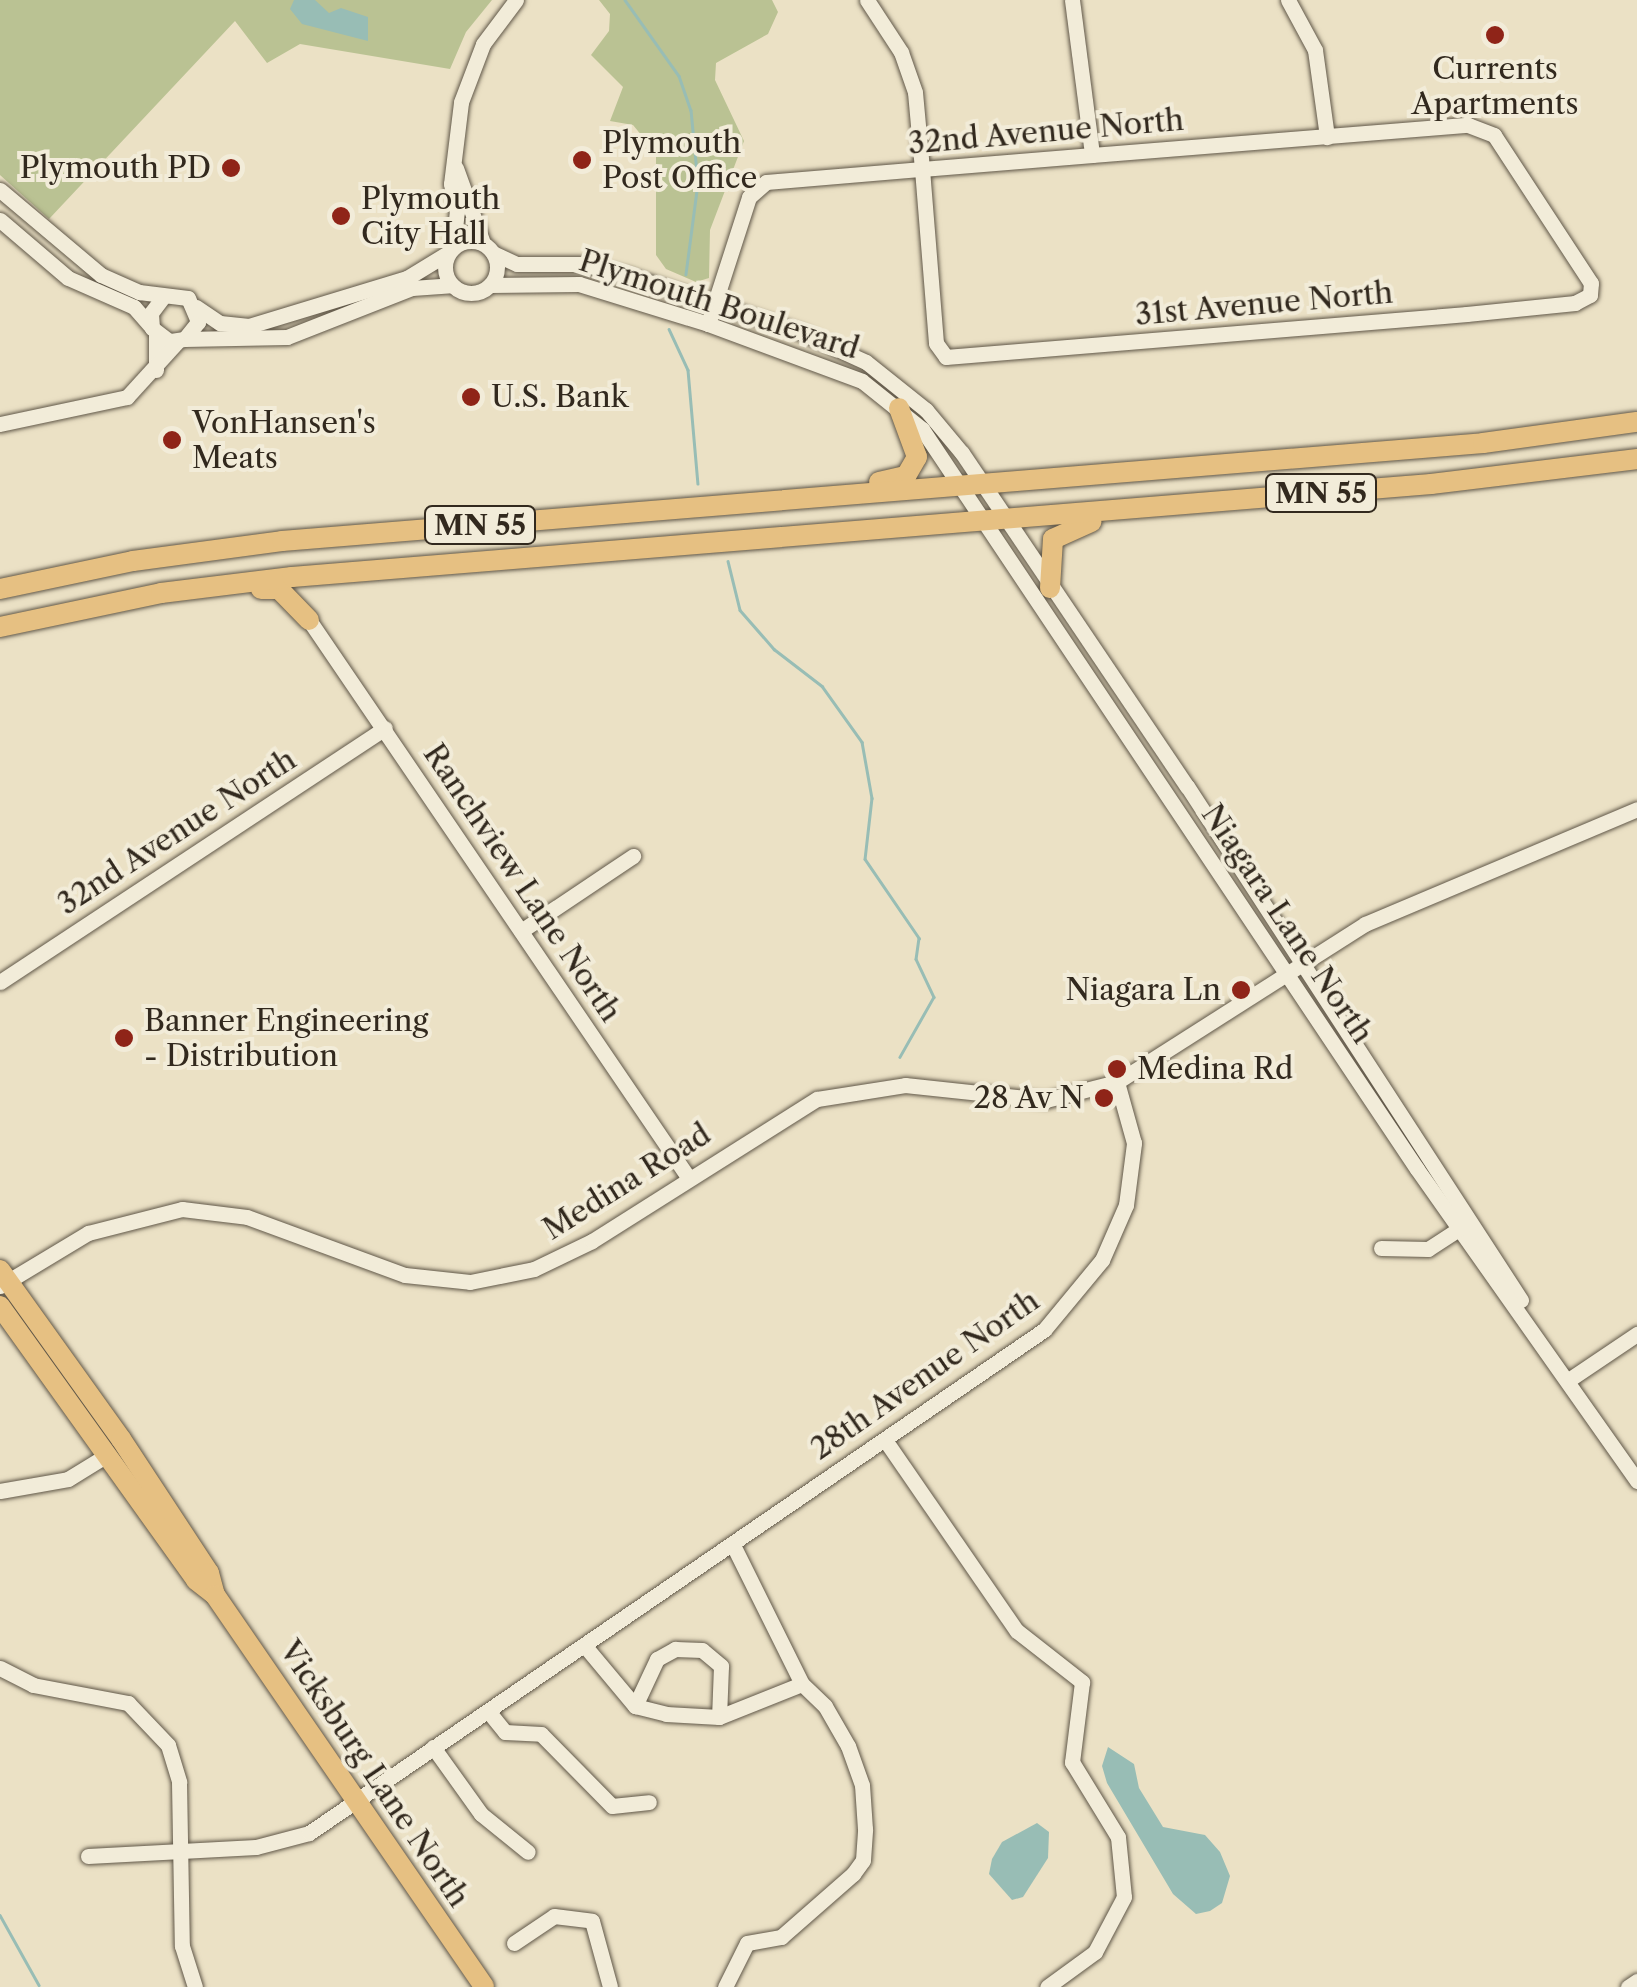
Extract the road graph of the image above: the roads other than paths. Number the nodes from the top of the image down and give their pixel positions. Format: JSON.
{"nodes":[{"id":1,"x":516,"y":0,"type":"edge"},
{"id":2,"x":868,"y":0,"type":"edge"},
{"id":3,"x":1072,"y":0,"type":"edge"},
{"id":4,"x":1288,"y":0,"type":"edge"},
{"id":5,"x":1327,"y":137,"type":"junction"},
{"id":6,"x":1092,"y":155,"type":"junction"},
{"id":7,"x":456,"y":168,"type":"junction"},
{"id":8,"x":922,"y":169,"type":"junction"},
{"id":9,"x":0,"y":190,"type":"edge"},
{"id":10,"x":0,"y":220,"type":"edge"},
{"id":11,"x":488,"y":248,"type":"junction"},
{"id":12,"x":450,"y":251,"type":"junction"},
{"id":13,"x":451,"y":285,"type":"junction"},
{"id":14,"x":490,"y":286,"type":"junction"},
{"id":15,"x":1590,"y":295,"type":"joint"},
{"id":16,"x":164,"y":296,"type":"junction"},
{"id":17,"x":715,"y":302,"type":"junction"},
{"id":18,"x":196,"y":307,"type":"junction"},
{"id":19,"x":708,"y":324,"type":"junction"},
{"id":20,"x":154,"y":331,"type":"junction"},
{"id":21,"x":181,"y":340,"type":"junction"},
{"id":22,"x":156,"y":370,"type":"junction"},
{"id":23,"x":899,"y":408,"type":"junction"},
{"id":24,"x":1637,"y":422,"type":"edge"},
{"id":25,"x":0,"y":424,"type":"edge"},
{"id":26,"x":1637,"y":459,"type":"edge"},
{"id":27,"x":973,"y":484,"type":"junction"},
{"id":28,"x":789,"y":499,"type":"junction"},
{"id":29,"x":1148,"y":507,"type":"junction"},
{"id":30,"x":995,"y":520,"type":"junction"},
{"id":31,"x":353,"y":571,"type":"junction"},
{"id":32,"x":1050,"y":588,"type":"junction"},
{"id":33,"x":0,"y":590,"type":"edge"},
{"id":34,"x":127,"y":600,"type":"junction"},
{"id":35,"x":310,"y":620,"type":"junction"},
{"id":36,"x":0,"y":627,"type":"edge"},
{"id":37,"x":385,"y":728,"type":"junction"},
{"id":38,"x":1637,"y":810,"type":"edge"},
{"id":39,"x":634,"y":856,"type":"dead end"},
{"id":40,"x":521,"y":931,"type":"junction"},
{"id":41,"x":1304,"y":961,"type":"junction"},
{"id":42,"x":1286,"y":972,"type":"junction"},
{"id":43,"x":0,"y":982,"type":"edge"},
{"id":44,"x":1117,"y":1082,"type":"junction"},
{"id":45,"x":688,"y":1177,"type":"junction"},
{"id":46,"x":1466,"y":1224,"type":"junction"},
{"id":47,"x":1381,"y":1248,"type":"dead end"},
{"id":48,"x":3,"y":1279,"type":"edge"},
{"id":49,"x":0,"y":1306,"type":"edge"},
{"id":50,"x":1637,"y":1334,"type":"edge"},
{"id":51,"x":1570,"y":1379,"type":"junction"},
{"id":52,"x":884,"y":1440,"type":"junction"},
{"id":53,"x":107,"y":1455,"type":"junction"},
{"id":54,"x":1637,"y":1481,"type":"edge"},
{"id":55,"x":0,"y":1490,"type":"edge"},
{"id":56,"x":732,"y":1544,"type":"junction"},
{"id":57,"x":215,"y":1595,"type":"junction"},
{"id":58,"x":584,"y":1645,"type":"junction"},
{"id":59,"x":0,"y":1668,"type":"edge"},
{"id":60,"x":802,"y":1684,"type":"junction"},
{"id":61,"x":635,"y":1706,"type":"junction"},
{"id":62,"x":488,"y":1711,"type":"junction"},
{"id":63,"x":718,"y":1717,"type":"junction"},
{"id":64,"x":433,"y":1747,"type":"junction"},
{"id":65,"x":356,"y":1800,"type":"junction"},
{"id":66,"x":650,"y":1802,"type":"dead end"},
{"id":67,"x":180,"y":1849,"type":"junction"},
{"id":68,"x":528,"y":1852,"type":"dead end"},
{"id":69,"x":88,"y":1856,"type":"dead end"},
{"id":70,"x":514,"y":1943,"type":"dead end"},
{"id":71,"x":1637,"y":1980,"type":"edge"},
{"id":72,"x":195,"y":1987,"type":"edge"},
{"id":73,"x":484,"y":1987,"type":"edge"},
{"id":74,"x":610,"y":1987,"type":"edge"},
{"id":75,"x":724,"y":1987,"type":"edge"},
{"id":76,"x":1047,"y":1987,"type":"edge"},
{"id":77,"x":1628,"y":1987,"type":"edge"}],
"edges":[{"from":1,"to":7,"type":"street"},
{"from":2,"to":8,"type":"street"},
{"from":3,"to":6,"type":"street"},
{"from":4,"to":5,"type":"street"},
{"from":5,"to":6,"type":"street","name":"32nd Avenue North"},
{"from":5,"to":15,"type":"street","name":"32nd Avenue North"},
{"from":6,"to":8,"type":"street","name":"32nd Avenue North"},
{"from":7,"to":11,"type":"street"},
{"from":7,"to":12,"type":"street"},
{"from":8,"to":15,"type":"street","name":"31st Avenue North"},
{"from":8,"to":17,"type":"street","name":"32nd Avenue North"},
{"from":9,"to":16,"type":"street"},
{"from":10,"to":20,"type":"street"},
{"from":11,"to":12,"type":"street"},
{"from":11,"to":14,"type":"street"},
{"from":11,"to":17,"type":"street","name":"Plymouth Boulevard"},
{"from":12,"to":13,"type":"street"},
{"from":12,"to":18,"type":"street"},
{"from":13,"to":14,"type":"street"},
{"from":13,"to":21,"type":"street"},
{"from":14,"to":19,"type":"street","name":"Plymouth Boulevard"},
{"from":16,"to":18,"type":"street"},
{"from":16,"to":20,"type":"street"},
{"from":17,"to":19,"type":"street","name":"32nd Avenue North"},
{"from":17,"to":27,"type":"street","name":"Plymouth Boulevard"},
{"from":18,"to":21,"type":"street"},
{"from":19,"to":23,"type":"street","name":"Plymouth Boulevard"},
{"from":20,"to":21,"type":"street"},
{"from":20,"to":22,"type":"street"},
{"from":21,"to":22,"type":"street"},
{"from":22,"to":25,"type":"street"},
{"from":23,"to":27,"type":"street","name":"Plymouth Boulevard"},
{"from":23,"to":28,"type":"main road"},
{"from":24,"to":27,"type":"main road","number":"MN 55"},
{"from":26,"to":29,"type":"main road","number":"MN 55"},
{"from":27,"to":28,"type":"main road","number":"MN 55"},
{"from":27,"to":30,"type":"street","name":"Plymouth Boulevard"},
{"from":28,"to":33,"type":"main road","number":"MN 55"},
{"from":29,"to":30,"type":"main road","number":"MN 55"},
{"from":29,"to":32,"type":"main road"},
{"from":30,"to":31,"type":"main road","number":"MN 55"},
{"from":30,"to":32,"type":"street","name":"Niagara Lane North"},
{"from":30,"to":42,"type":"street","name":"Niagara Lane North"},
{"from":31,"to":34,"type":"main road","number":"MN 55"},
{"from":31,"to":35,"type":"main road"},
{"from":32,"to":41,"type":"street","name":"Niagara Lane North"},
{"from":34,"to":35,"type":"main road"},
{"from":34,"to":36,"type":"main road","number":"MN 55"},
{"from":35,"to":37,"type":"street","name":"Ranchview Lane North"},
{"from":37,"to":40,"type":"street","name":"Ranchview Lane North"},
{"from":37,"to":43,"type":"street","name":"32nd Avenue North"},
{"from":38,"to":41,"type":"street"},
{"from":39,"to":40,"type":"street"},
{"from":40,"to":45,"type":"street","name":"Ranchview Lane North"},
{"from":41,"to":42,"type":"street"},
{"from":41,"to":46,"type":"street","name":"Niagara Lane North"},
{"from":42,"to":44,"type":"street"},
{"from":42,"to":46,"type":"street","name":"Niagara Lane North"},
{"from":44,"to":45,"type":"street","name":"Medina Road"},
{"from":44,"to":52,"type":"street","name":"28th Avenue North"},
{"from":45,"to":48,"type":"street","name":"Medina Road"},
{"from":46,"to":47,"type":"street"},
{"from":46,"to":51,"type":"street","name":"Niagara Lane North"},
{"from":48,"to":57,"type":"main road","name":"Vicksburg Lane North"},
{"from":49,"to":53,"type":"main road","name":"Vicksburg Lane North"},
{"from":50,"to":51,"type":"street"},
{"from":51,"to":54,"type":"street","name":"Niagara Lane North"},
{"from":52,"to":56,"type":"street","name":"28th Avenue North"},
{"from":52,"to":76,"type":"street"},
{"from":53,"to":55,"type":"street"},
{"from":53,"to":57,"type":"main road","name":"Vicksburg Lane North"},
{"from":56,"to":58,"type":"street","name":"28th Avenue North"},
{"from":56,"to":60,"type":"street"},
{"from":57,"to":65,"type":"main road","name":"Vicksburg Lane North"},
{"from":58,"to":61,"type":"street"},
{"from":58,"to":62,"type":"street","name":"28th Avenue North"},
{"from":59,"to":67,"type":"street"},
{"from":60,"to":63,"type":"street"},
{"from":60,"to":75,"type":"street"},
{"from":61,"to":63,"type":"street"},
{"from":61,"to":63,"type":"street"},
{"from":62,"to":64,"type":"street","name":"28th Avenue North"},
{"from":62,"to":66,"type":"street"},
{"from":64,"to":65,"type":"street","name":"28th Avenue North"},
{"from":64,"to":68,"type":"street"},
{"from":65,"to":67,"type":"street","name":"28th Avenue North"},
{"from":65,"to":73,"type":"main road","name":"Vicksburg Lane North"},
{"from":67,"to":69,"type":"street","name":"28th Avenue North"},
{"from":67,"to":72,"type":"street"},
{"from":70,"to":74,"type":"street"},
{"from":71,"to":77,"type":"street"}]}
